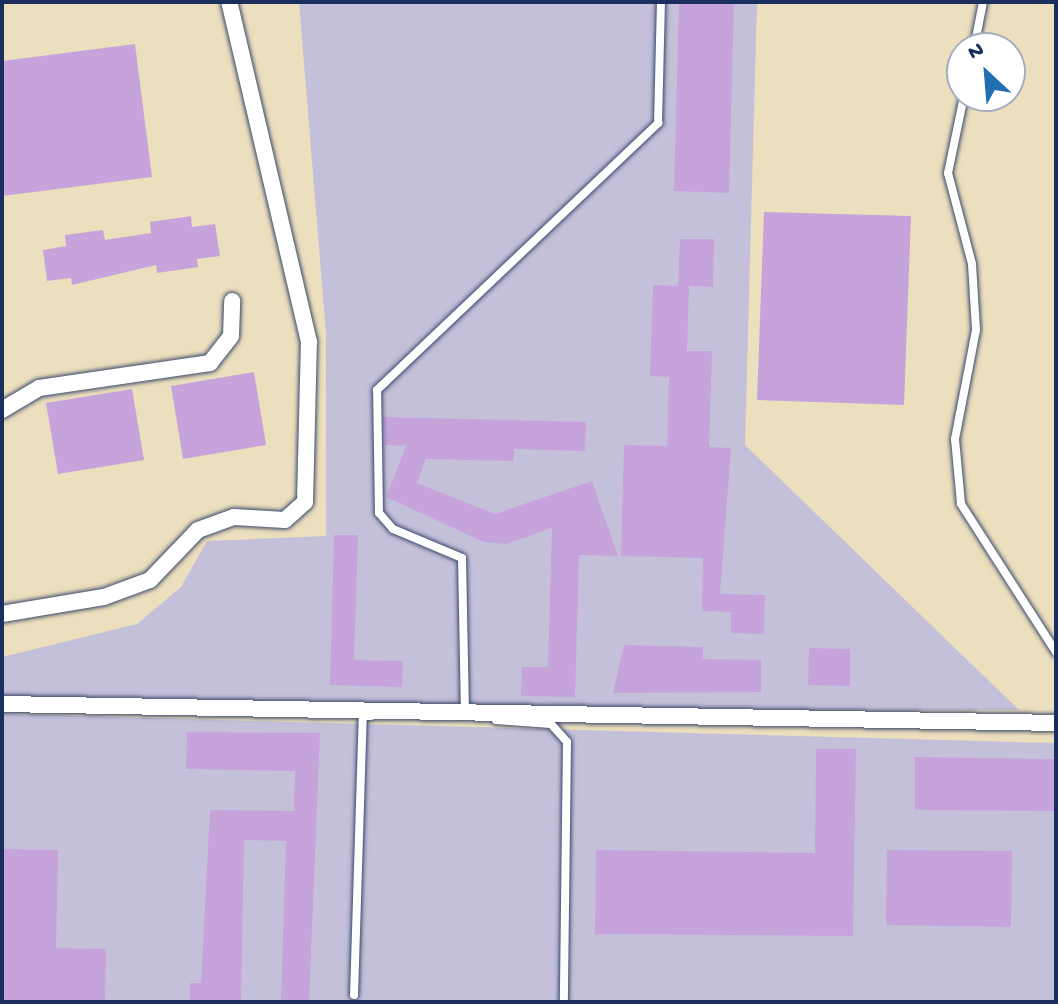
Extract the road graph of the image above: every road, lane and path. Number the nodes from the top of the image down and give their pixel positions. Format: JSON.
{"nodes":[{"id":1,"x":229,"y":2,"type":"edge"},
{"id":2,"x":661,"y":2,"type":"edge"},
{"id":3,"x":983,"y":2,"type":"edge"},
{"id":4,"x":977,"y":32,"type":"edge"},
{"id":5,"x":961,"y":112,"type":"edge"},
{"id":6,"x":232,"y":301,"type":"dead end"},
{"id":7,"x":2,"y":410,"type":"edge"},
{"id":8,"x":2,"y":614,"type":"edge"},
{"id":9,"x":1056,"y":652,"type":"edge"},
{"id":10,"x":2,"y":704,"type":"edge"},
{"id":11,"x":464,"y":715,"type":"junction"},
{"id":12,"x":1056,"y":723,"type":"edge"},
{"id":13,"x":354,"y":995,"type":"dead end"},
{"id":14,"x":564,"y":1002,"type":"edge"}],
"edges":[{"from":1,"to":8,"type":"street"},
{"from":2,"to":11,"type":"lane"},
{"from":3,"to":4,"type":"lane"},
{"from":5,"to":9,"type":"lane"},
{"from":6,"to":7,"type":"street"},
{"from":10,"to":11,"type":"street"},
{"from":11,"to":12,"type":"street"},
{"from":11,"to":13,"type":"lane"},
{"from":11,"to":14,"type":"lane"}]}
